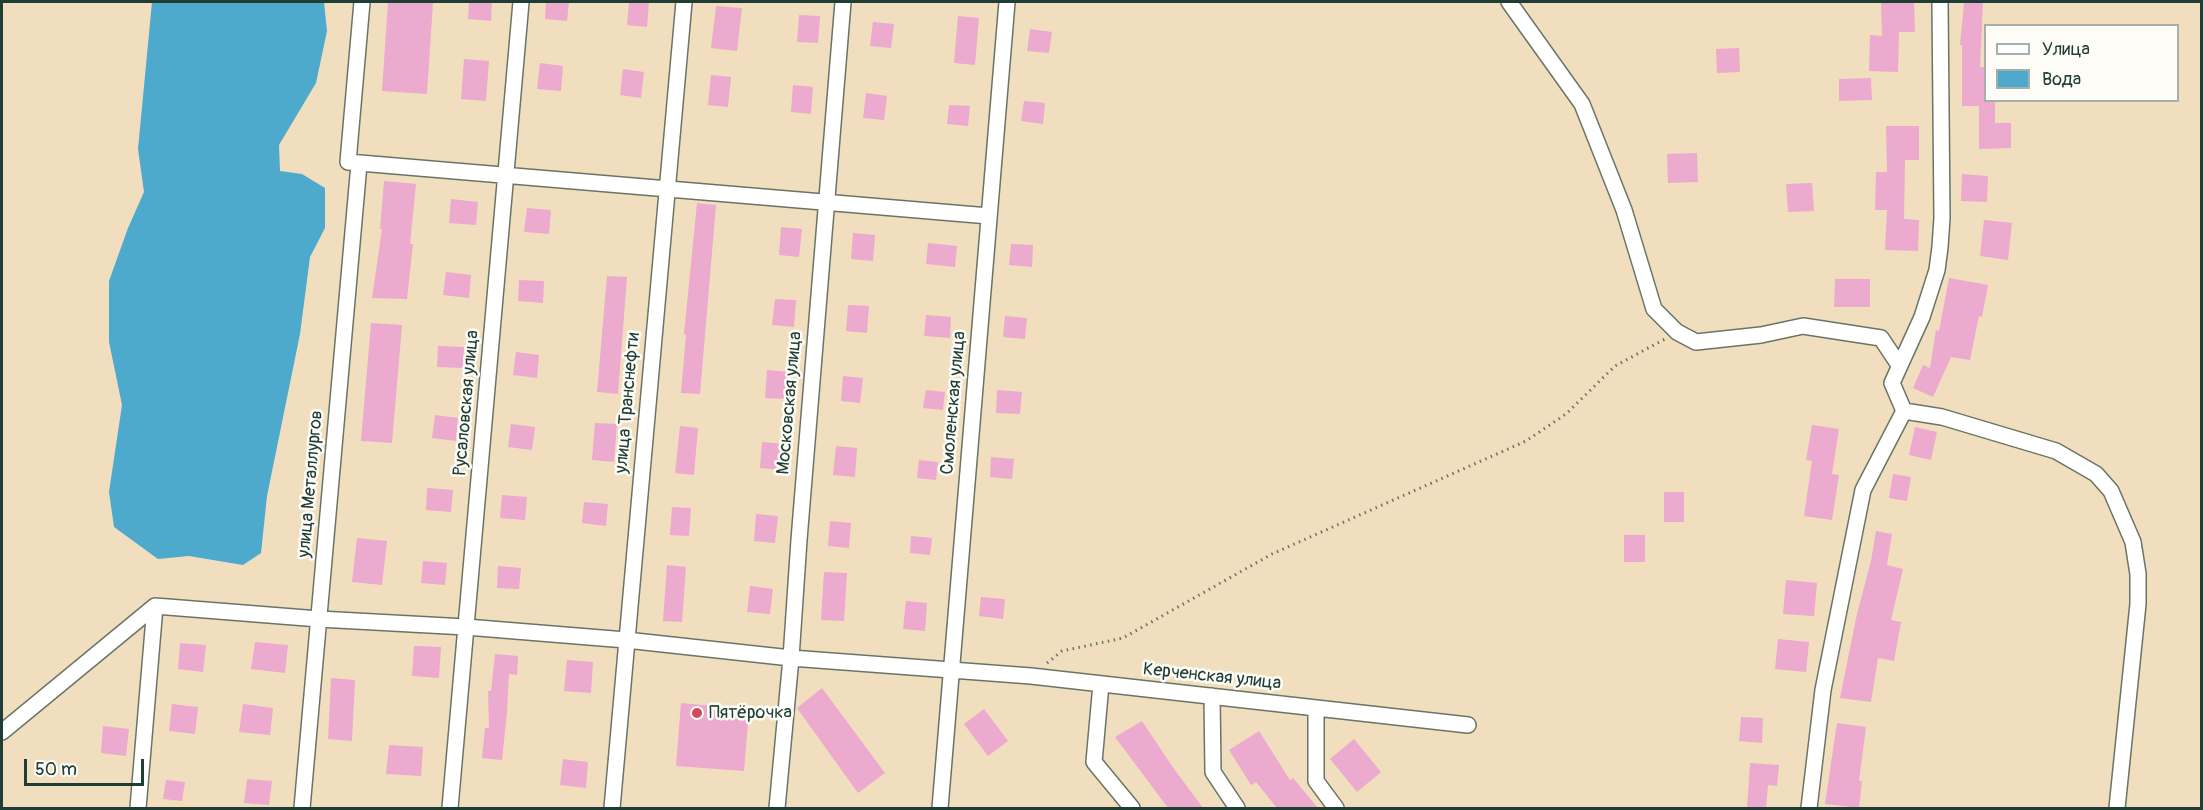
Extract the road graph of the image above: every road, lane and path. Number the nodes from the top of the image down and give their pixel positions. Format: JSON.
{"nodes":[{"id":1,"x":362,"y":2,"type":"edge"},
{"id":2,"x":521,"y":2,"type":"edge"},
{"id":3,"x":684,"y":2,"type":"edge"},
{"id":4,"x":843,"y":2,"type":"edge"},
{"id":5,"x":1007,"y":2,"type":"edge"},
{"id":6,"x":1509,"y":2,"type":"edge"},
{"id":7,"x":1940,"y":2,"type":"edge"},
{"id":8,"x":354,"y":163,"type":"junction"},
{"id":9,"x":507,"y":174,"type":"junction"},
{"id":10,"x":667,"y":188,"type":"junction"},
{"id":11,"x":826,"y":203,"type":"junction"},
{"id":12,"x":989,"y":216,"type":"junction"},
{"id":13,"x":1677,"y":333,"type":"junction"},
{"id":14,"x":1899,"y":364,"type":"junction"},
{"id":15,"x":1904,"y":411,"type":"junction"},
{"id":16,"x":155,"y":606,"type":"junction"},
{"id":17,"x":319,"y":619,"type":"junction"},
{"id":18,"x":466,"y":627,"type":"junction"},
{"id":19,"x":626,"y":640,"type":"junction"},
{"id":20,"x":791,"y":658,"type":"junction"},
{"id":21,"x":951,"y":669,"type":"junction"},
{"id":22,"x":1031,"y":676,"type":"junction"},
{"id":23,"x":1101,"y":684,"type":"junction"},
{"id":24,"x":1212,"y":696,"type":"junction"},
{"id":25,"x":1316,"y":708,"type":"junction"},
{"id":26,"x":1468,"y":725,"type":"dead end"},
{"id":27,"x":2,"y":732,"type":"edge"},
{"id":28,"x":138,"y":808,"type":"edge"},
{"id":29,"x":302,"y":808,"type":"edge"},
{"id":30,"x":450,"y":808,"type":"edge"},
{"id":31,"x":612,"y":808,"type":"edge"},
{"id":32,"x":777,"y":808,"type":"edge"},
{"id":33,"x":940,"y":808,"type":"edge"},
{"id":34,"x":1132,"y":808,"type":"edge"},
{"id":35,"x":1237,"y":808,"type":"edge"},
{"id":36,"x":1336,"y":808,"type":"edge"},
{"id":37,"x":1809,"y":808,"type":"edge"},
{"id":38,"x":2117,"y":808,"type":"edge"}],
"edges":[{"from":1,"to":8,"type":"street","name":"улица Металлургов"},
{"from":2,"to":9,"type":"street","name":"Русаловская улица"},
{"from":3,"to":10,"type":"street","name":"улица Транснефти"},
{"from":4,"to":11,"type":"street","name":"Московская улица"},
{"from":5,"to":12,"type":"street","name":"Смоленская улица"},
{"from":6,"to":13,"type":"street"},
{"from":7,"to":14,"type":"street"},
{"from":8,"to":9,"type":"street"},
{"from":8,"to":17,"type":"street","name":"улица Металлургов"},
{"from":9,"to":10,"type":"street"},
{"from":9,"to":18,"type":"street","name":"Русаловская улица"},
{"from":10,"to":11,"type":"street"},
{"from":10,"to":19,"type":"street","name":"улица Транснефти"},
{"from":11,"to":12,"type":"street"},
{"from":11,"to":20,"type":"street","name":"Московская улица"},
{"from":12,"to":21,"type":"street","name":"Смоленская улица"},
{"from":13,"to":14,"type":"street"},
{"from":13,"to":22,"type":"path"},
{"from":14,"to":15,"type":"street"},
{"from":15,"to":37,"type":"street"},
{"from":15,"to":38,"type":"street"},
{"from":16,"to":17,"type":"street","name":"Керченская улица"},
{"from":16,"to":27,"type":"street"},
{"from":16,"to":28,"type":"street"},
{"from":17,"to":18,"type":"street","name":"Керченская улица"},
{"from":17,"to":29,"type":"street","name":"улица Металлургов"},
{"from":18,"to":19,"type":"street","name":"Керченская улица"},
{"from":18,"to":30,"type":"street","name":"Русаловская улица"},
{"from":19,"to":20,"type":"street","name":"Керченская улица"},
{"from":19,"to":31,"type":"street","name":"улица Транснефти"},
{"from":20,"to":21,"type":"street","name":"Керченская улица"},
{"from":20,"to":32,"type":"street","name":"Московская улица"},
{"from":21,"to":22,"type":"street","name":"Керченская улица"},
{"from":21,"to":33,"type":"street","name":"Смоленская улица"},
{"from":22,"to":23,"type":"street","name":"Керченская улица"},
{"from":23,"to":24,"type":"street","name":"Керченская улица"},
{"from":23,"to":34,"type":"street"},
{"from":24,"to":25,"type":"street","name":"Керченская улица"},
{"from":24,"to":35,"type":"street"},
{"from":25,"to":26,"type":"street","name":"Керченская улица"},
{"from":25,"to":36,"type":"street"}]}
